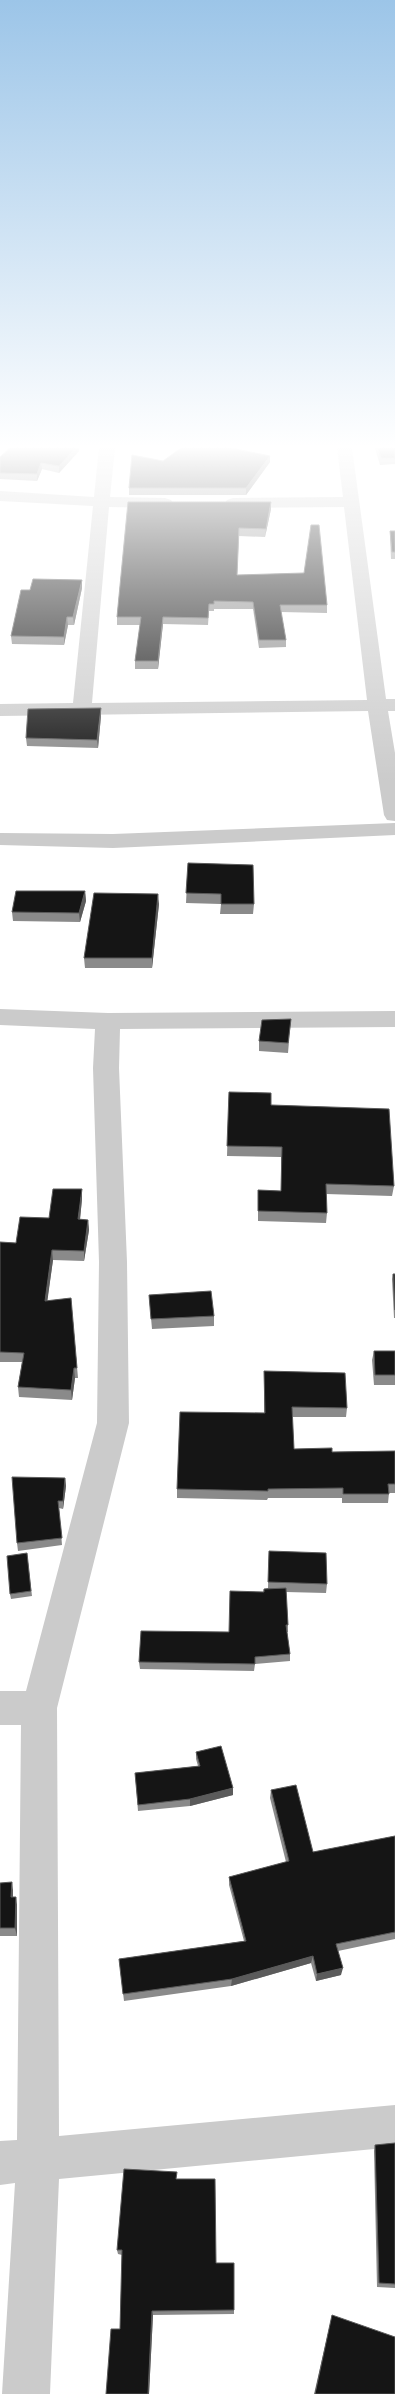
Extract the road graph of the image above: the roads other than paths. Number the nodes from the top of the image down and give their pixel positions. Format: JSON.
{"nodes":[{"id":1,"x":96,"y":560,"type":"edge"},
{"id":2,"x":362,"y":560,"type":"edge"},
{"id":3,"x":386,"y":705,"type":"edge"},
{"id":4,"x":0,"y":710,"type":"edge"},
{"id":5,"x":82,"y":710,"type":"junction"},
{"id":6,"x":395,"y":815,"type":"edge"},
{"id":7,"x":395,"y":829,"type":"edge"},
{"id":8,"x":0,"y":839,"type":"edge"},
{"id":9,"x":0,"y":1017,"type":"edge"},
{"id":10,"x":395,"y":1019,"type":"edge"},
{"id":11,"x":108,"y":1020,"type":"junction"},
{"id":12,"x":0,"y":1708,"type":"edge"},
{"id":13,"x":39,"y":1708,"type":"junction"},
{"id":14,"x":395,"y":2126,"type":"edge"},
{"id":15,"x":19,"y":2161,"type":"edge"},
{"id":16,"x":26,"y":2394,"type":"edge"}],
"edges":[{"from":1,"to":5,"type":"street"},
{"from":2,"to":3,"type":"street"},
{"from":3,"to":5,"type":"street"},
{"from":3,"to":6,"type":"street"},
{"from":4,"to":5,"type":"street"},
{"from":7,"to":8,"type":"street"},
{"from":9,"to":11,"type":"street"},
{"from":10,"to":11,"type":"street"},
{"from":11,"to":13,"type":"street"},
{"from":12,"to":13,"type":"street"},
{"from":13,"to":15,"type":"street"},
{"from":14,"to":15,"type":"street"},
{"from":15,"to":16,"type":"street"}]}
